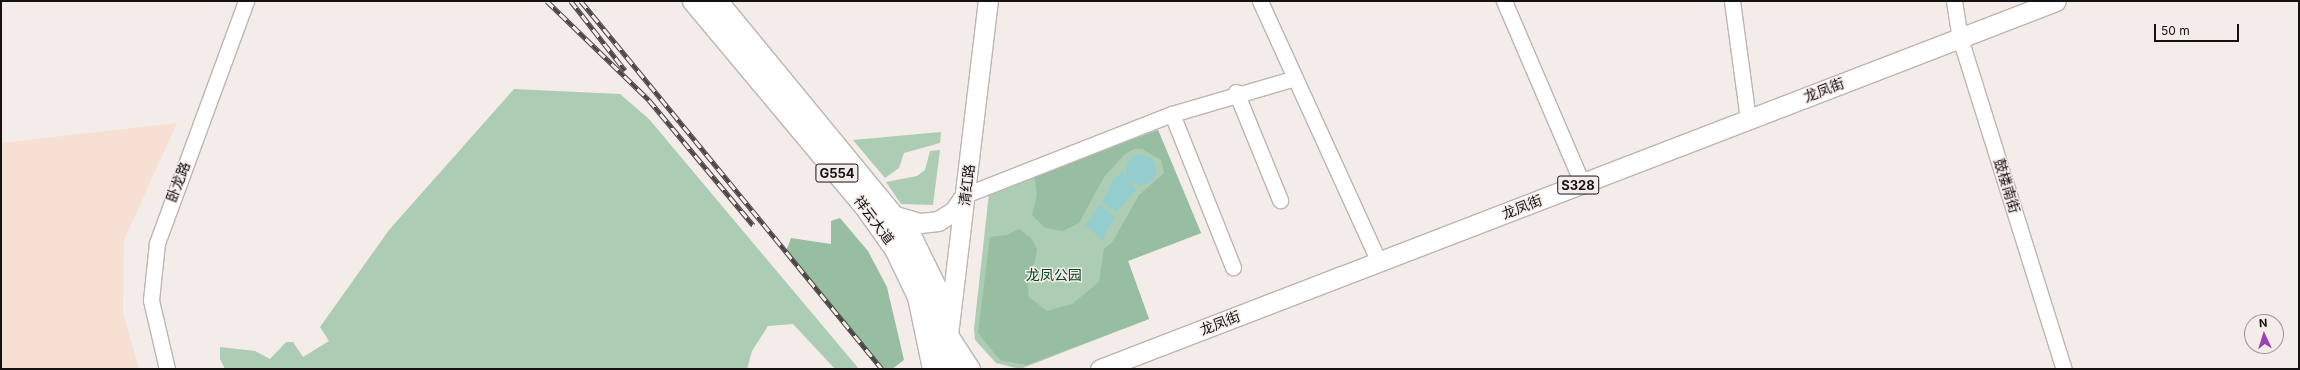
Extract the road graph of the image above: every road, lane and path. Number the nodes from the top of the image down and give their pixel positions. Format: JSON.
{"nodes":[{"id":1,"x":246,"y":1,"type":"edge"},
{"id":2,"x":694,"y":1,"type":"edge"},
{"id":3,"x":716,"y":1,"type":"edge"},
{"id":4,"x":988,"y":1,"type":"edge"},
{"id":5,"x":1260,"y":1,"type":"edge"},
{"id":6,"x":1504,"y":1,"type":"edge"},
{"id":7,"x":1732,"y":1,"type":"edge"},
{"id":8,"x":1954,"y":1,"type":"edge"},
{"id":9,"x":2056,"y":1,"type":"edge"},
{"id":10,"x":1960,"y":38,"type":"junction"},
{"id":11,"x":1295,"y":78,"type":"junction"},
{"id":12,"x":1236,"y":92,"type":"junction"},
{"id":13,"x":1172,"y":114,"type":"junction"},
{"id":14,"x":1748,"y":120,"type":"junction"},
{"id":15,"x":1582,"y":183,"type":"junction"},
{"id":16,"x":965,"y":195,"type":"junction"},
{"id":17,"x":1280,"y":200,"type":"dead end"},
{"id":18,"x":895,"y":216,"type":"junction"},
{"id":19,"x":1379,"y":262,"type":"junction"},
{"id":20,"x":1233,"y":267,"type":"dead end"},
{"id":21,"x":948,"y":335,"type":"junction"},
{"id":22,"x":167,"y":369,"type":"edge"},
{"id":23,"x":934,"y":369,"type":"edge"},
{"id":24,"x":944,"y":369,"type":"edge"},
{"id":25,"x":952,"y":369,"type":"edge"},
{"id":26,"x":970,"y":369,"type":"edge"},
{"id":27,"x":1100,"y":369,"type":"edge"},
{"id":28,"x":2064,"y":369,"type":"edge"}],
"edges":[{"from":1,"to":22,"type":"street","name":"卧龙路"},
{"from":2,"to":23,"type":"highway","name":"祥云大道","number":"G554"},
{"from":3,"to":18,"type":"highway","name":"祥云大道","number":"G554"},
{"from":4,"to":16,"type":"main road","name":"清红路"},
{"from":5,"to":11,"type":"street"},
{"from":6,"to":15,"type":"street"},
{"from":7,"to":14,"type":"street"},
{"from":8,"to":10,"type":"street","name":"鼓楼南街"},
{"from":9,"to":10,"type":"main road","name":"龙凤街","number":"S328"},
{"from":10,"to":14,"type":"main road","name":"龙凤街","number":"S328"},
{"from":10,"to":28,"type":"street","name":"鼓楼南街"},
{"from":11,"to":12,"type":"street"},
{"from":11,"to":19,"type":"street"},
{"from":12,"to":13,"type":"street"},
{"from":12,"to":17,"type":"street"},
{"from":13,"to":16,"type":"street"},
{"from":13,"to":20,"type":"street"},
{"from":14,"to":15,"type":"main road","name":"龙凤街","number":"S328"},
{"from":15,"to":19,"type":"main road","name":"龙凤街","number":"S328"},
{"from":16,"to":18,"type":"main road"},
{"from":16,"to":21,"type":"main road","name":"清红路"},
{"from":18,"to":21,"type":"highway","name":"祥云大道","number":"G554"},
{"from":19,"to":27,"type":"main road","name":"龙凤街","number":"S328"},
{"from":21,"to":24,"type":"main road","name":"清红路"},
{"from":21,"to":25,"type":"highway","name":"祥云大道","number":"G554"},
{"from":21,"to":26,"type":"main road"}]}
